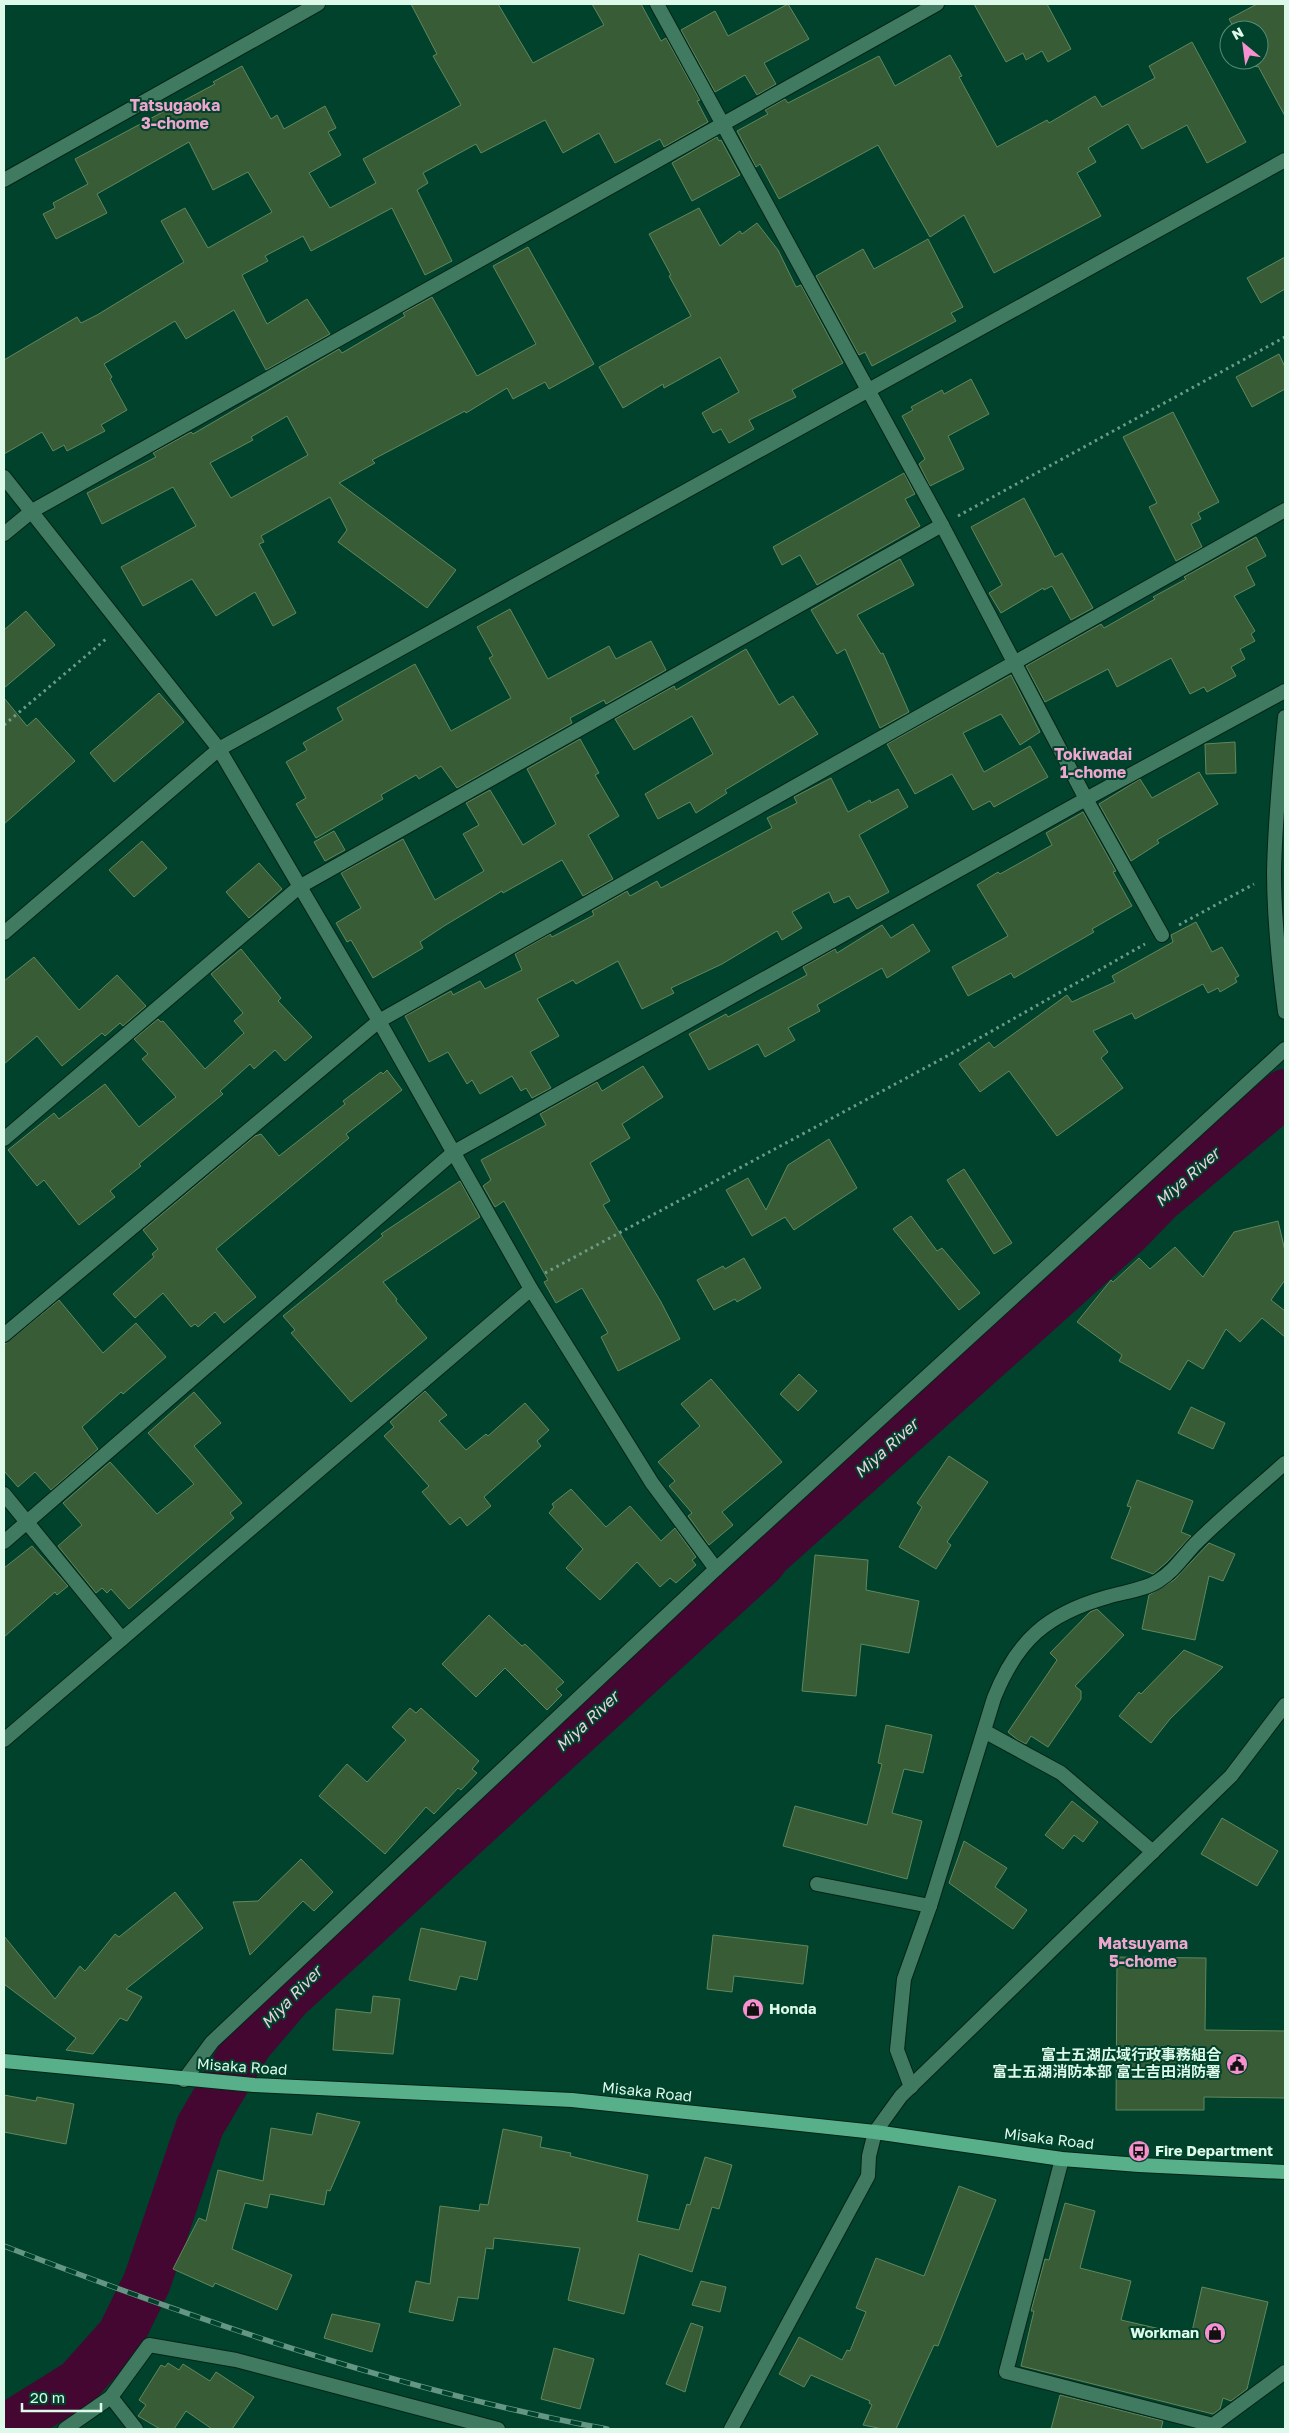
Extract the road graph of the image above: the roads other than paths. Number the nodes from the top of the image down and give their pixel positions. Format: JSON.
{"nodes":[{"id":1,"x":318,"y":4,"type":"edge"},
{"id":2,"x":657,"y":4,"type":"edge"},
{"id":3,"x":937,"y":4,"type":"edge"},
{"id":4,"x":722,"y":123,"type":"junction"},
{"id":5,"x":1285,"y":160,"type":"edge"},
{"id":6,"x":4,"y":180,"type":"edge"},
{"id":7,"x":868,"y":390,"type":"junction"},
{"id":8,"x":4,"y":477,"type":"edge"},
{"id":9,"x":1285,"y":510,"type":"edge"},
{"id":10,"x":32,"y":511,"type":"junction"},
{"id":11,"x":942,"y":525,"type":"junction"},
{"id":12,"x":4,"y":534,"type":"edge"},
{"id":13,"x":1014,"y":663,"type":"junction"},
{"id":14,"x":1285,"y":691,"type":"edge"},
{"id":15,"x":1285,"y":717,"type":"edge"},
{"id":16,"x":219,"y":749,"type":"junction"},
{"id":17,"x":1086,"y":799,"type":"junction"},
{"id":18,"x":299,"y":887,"type":"junction"},
{"id":19,"x":4,"y":933,"type":"edge"},
{"id":20,"x":1162,"y":935,"type":"road end"},
{"id":21,"x":1285,"y":1012,"type":"edge"},
{"id":22,"x":379,"y":1021,"type":"junction"},
{"id":23,"x":1285,"y":1049,"type":"edge"},
{"id":24,"x":4,"y":1139,"type":"edge"},
{"id":25,"x":454,"y":1152,"type":"junction"},
{"id":26,"x":529,"y":1286,"type":"junction"},
{"id":27,"x":4,"y":1335,"type":"edge"},
{"id":28,"x":1285,"y":1463,"type":"edge"},
{"id":29,"x":4,"y":1494,"type":"edge"},
{"id":30,"x":28,"y":1522,"type":"junction"},
{"id":31,"x":4,"y":1542,"type":"edge"},
{"id":32,"x":716,"y":1569,"type":"junction"},
{"id":33,"x":122,"y":1639,"type":"junction"},
{"id":34,"x":1285,"y":1705,"type":"edge"},
{"id":35,"x":984,"y":1731,"type":"junction"},
{"id":36,"x":4,"y":1740,"type":"edge"},
{"id":37,"x":1153,"y":1852,"type":"junction"},
{"id":38,"x":817,"y":1884,"type":"dead end"},
{"id":39,"x":930,"y":1906,"type":"junction"},
{"id":40,"x":4,"y":2061,"type":"edge"},
{"id":41,"x":184,"y":2080,"type":"junction"},
{"id":42,"x":911,"y":2087,"type":"junction"},
{"id":43,"x":875,"y":2132,"type":"junction"},
{"id":44,"x":1062,"y":2158,"type":"junction"},
{"id":45,"x":1285,"y":2172,"type":"edge"},
{"id":46,"x":1285,"y":2372,"type":"edge"},
{"id":47,"x":111,"y":2397,"type":"junction"},
{"id":48,"x":65,"y":2429,"type":"edge"},
{"id":49,"x":136,"y":2429,"type":"edge"},
{"id":50,"x":498,"y":2429,"type":"edge"},
{"id":51,"x":731,"y":2429,"type":"edge"}],
"edges":[{"from":1,"to":6,"type":"street"},
{"from":2,"to":4,"type":"street"},
{"from":3,"to":4,"type":"street"},
{"from":4,"to":7,"type":"street"},
{"from":4,"to":10,"type":"street"},
{"from":5,"to":7,"type":"street"},
{"from":7,"to":11,"type":"street"},
{"from":7,"to":16,"type":"street"},
{"from":8,"to":10,"type":"street"},
{"from":9,"to":13,"type":"street"},
{"from":10,"to":12,"type":"street"},
{"from":10,"to":16,"type":"street"},
{"from":11,"to":13,"type":"street"},
{"from":11,"to":18,"type":"street"},
{"from":13,"to":17,"type":"street"},
{"from":13,"to":22,"type":"street"},
{"from":14,"to":17,"type":"street"},
{"from":15,"to":21,"type":"street"},
{"from":16,"to":18,"type":"street"},
{"from":16,"to":19,"type":"street"},
{"from":17,"to":20,"type":"street"},
{"from":17,"to":25,"type":"street"},
{"from":18,"to":22,"type":"street"},
{"from":18,"to":24,"type":"street"},
{"from":22,"to":25,"type":"street"},
{"from":22,"to":27,"type":"street"},
{"from":23,"to":32,"type":"street"},
{"from":25,"to":26,"type":"street"},
{"from":25,"to":30,"type":"street"},
{"from":26,"to":32,"type":"street"},
{"from":26,"to":33,"type":"street"},
{"from":28,"to":35,"type":"street"},
{"from":29,"to":30,"type":"street"},
{"from":30,"to":31,"type":"street"},
{"from":30,"to":33,"type":"street"},
{"from":32,"to":41,"type":"street"},
{"from":33,"to":36,"type":"street"},
{"from":34,"to":37,"type":"street"},
{"from":35,"to":37,"type":"street"},
{"from":35,"to":39,"type":"street"},
{"from":37,"to":42,"type":"street"},
{"from":38,"to":39,"type":"street"},
{"from":39,"to":42,"type":"street"},
{"from":40,"to":41,"type":"highway","name":"Misaka Road"},
{"from":41,"to":43,"type":"highway","name":"Misaka Road"},
{"from":42,"to":43,"type":"street"},
{"from":43,"to":44,"type":"highway","name":"Misaka Road"},
{"from":43,"to":51,"type":"street"},
{"from":44,"to":45,"type":"highway","name":"Misaka Road"},
{"from":44,"to":46,"type":"street"},
{"from":47,"to":48,"type":"street"},
{"from":47,"to":49,"type":"street"},
{"from":47,"to":50,"type":"street"}]}
